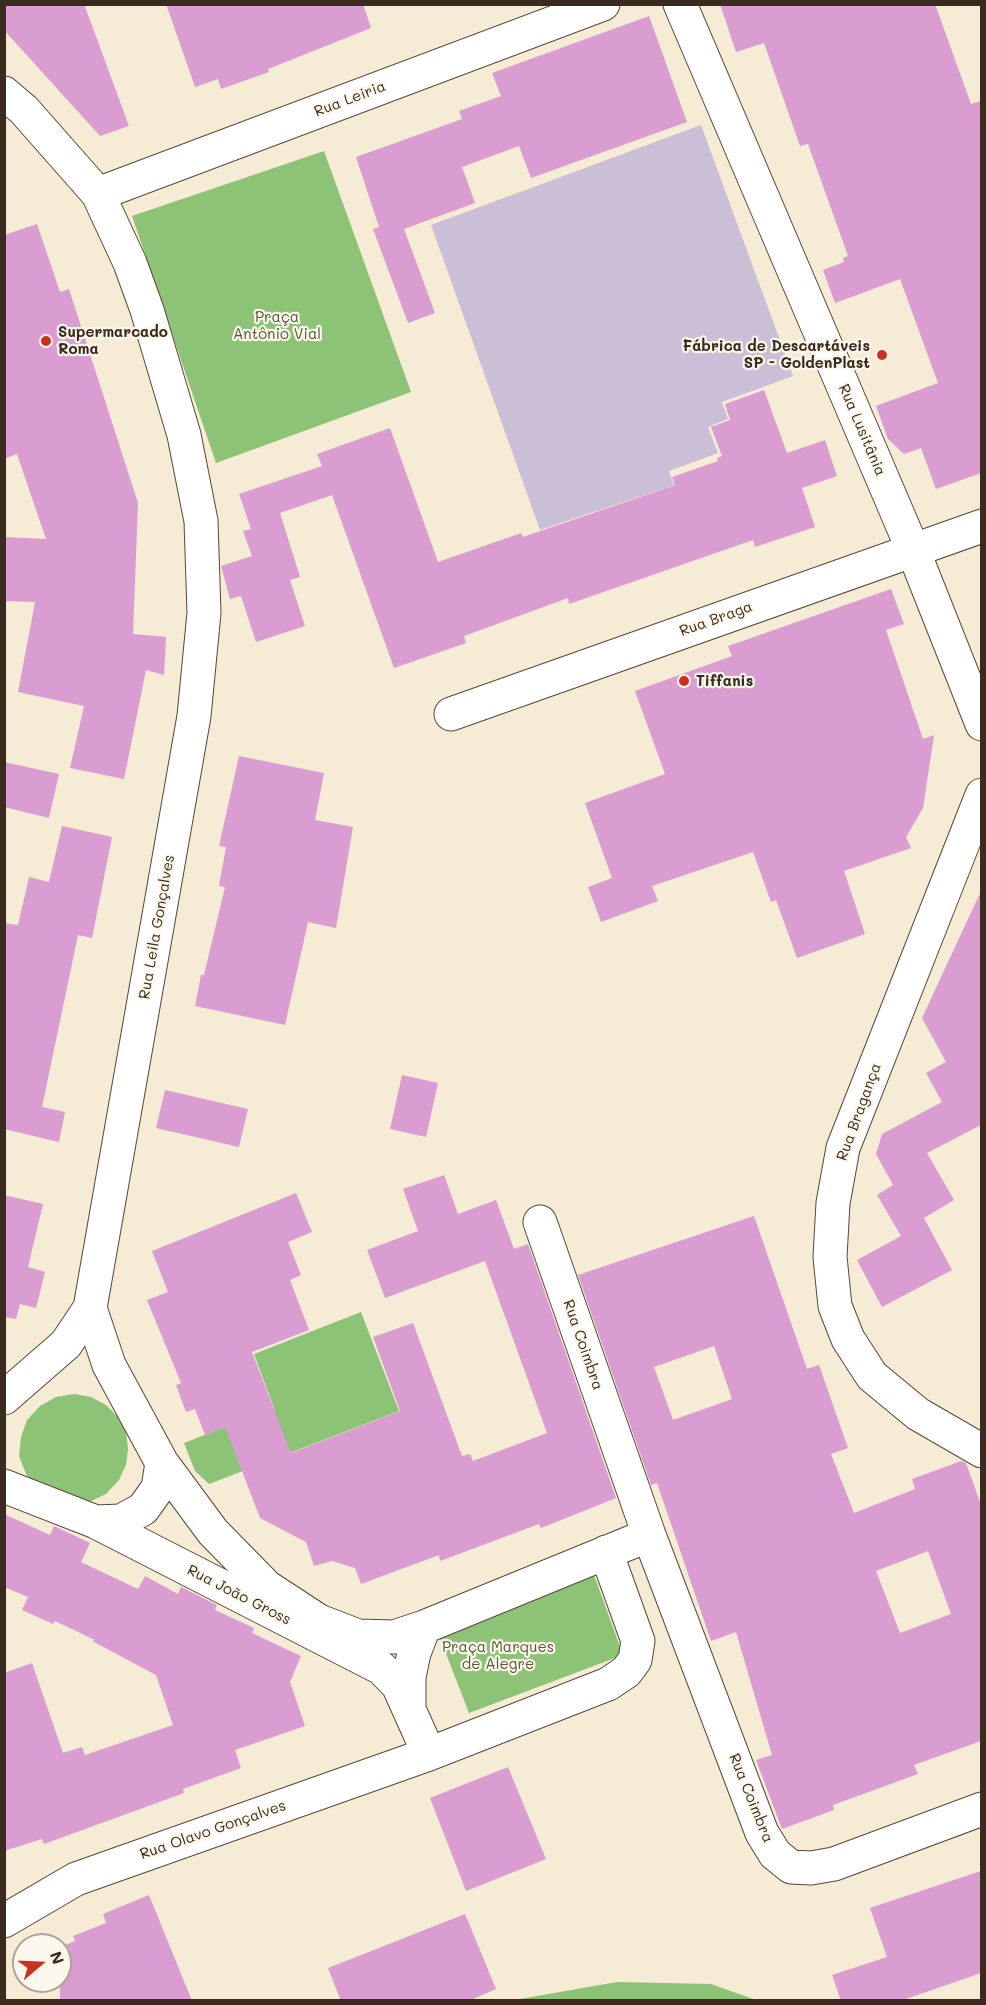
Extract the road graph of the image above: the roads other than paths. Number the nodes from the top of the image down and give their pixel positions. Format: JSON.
{"nodes":[{"id":1,"x":603,"y":4,"type":"edge"},
{"id":2,"x":680,"y":4,"type":"edge"},
{"id":3,"x":4,"y":93,"type":"edge"},
{"id":4,"x":98,"y":194,"type":"junction"},
{"id":5,"x":981,"y":526,"type":"edge"},
{"id":6,"x":913,"y":550,"type":"junction"},
{"id":7,"x":451,"y":714,"type":"dead end"},
{"id":8,"x":981,"y":724,"type":"edge"},
{"id":9,"x":981,"y":795,"type":"edge"},
{"id":10,"x":540,"y":1222,"type":"dead end"},
{"id":11,"x":90,"y":1308,"type":"junction"},
{"id":12,"x":7,"y":1400,"type":"edge"},
{"id":13,"x":981,"y":1451,"type":"edge"},
{"id":14,"x":162,"y":1463,"type":"junction"},
{"id":15,"x":6,"y":1483,"type":"edge"},
{"id":16,"x":96,"y":1522,"type":"junction"},
{"id":17,"x":649,"y":1536,"type":"junction"},
{"id":18,"x":606,"y":1552,"type":"junction"},
{"id":19,"x":424,"y":1627,"type":"junction"},
{"id":20,"x":409,"y":1705,"type":"junction"},
{"id":21,"x":429,"y":1754,"type":"junction"},
{"id":22,"x":981,"y":1809,"type":"edge"},
{"id":23,"x":4,"y":1921,"type":"edge"}],
"edges":[{"from":1,"to":4,"type":"street","name":"Rua Leiria"},
{"from":2,"to":6,"type":"street","name":"Rua Lusitânia"},
{"from":3,"to":4,"type":"street","name":"Rua Leila Gonçalves"},
{"from":4,"to":11,"type":"street","name":"Rua Leila Gonçalves"},
{"from":5,"to":6,"type":"street","name":"Rua Braga"},
{"from":6,"to":7,"type":"street","name":"Rua Braga"},
{"from":6,"to":8,"type":"street","name":"Rua Lusitânia"},
{"from":9,"to":13,"type":"street","name":"Rua Bragança"},
{"from":10,"to":17,"type":"street","name":"Rua Coimbra"},
{"from":11,"to":12,"type":"street"},
{"from":11,"to":14,"type":"street","name":"Rua Leila Gonçalves"},
{"from":14,"to":16,"type":"street"},
{"from":14,"to":19,"type":"street","name":"Rua Leila Gonçalves"},
{"from":15,"to":16,"type":"street","name":"Rua João Gross"},
{"from":16,"to":20,"type":"street","name":"Rua João Gross"},
{"from":17,"to":18,"type":"street"},
{"from":17,"to":22,"type":"street","name":"Rua Coimbra"},
{"from":18,"to":19,"type":"street","name":"Rua Leila Gonçalves"},
{"from":18,"to":21,"type":"street","name":"Rua Olavo Gonçalves"},
{"from":19,"to":20,"type":"street"},
{"from":20,"to":21,"type":"street","name":"Rua João Gross"},
{"from":21,"to":23,"type":"street","name":"Rua Olavo Gonçalves"}]}
